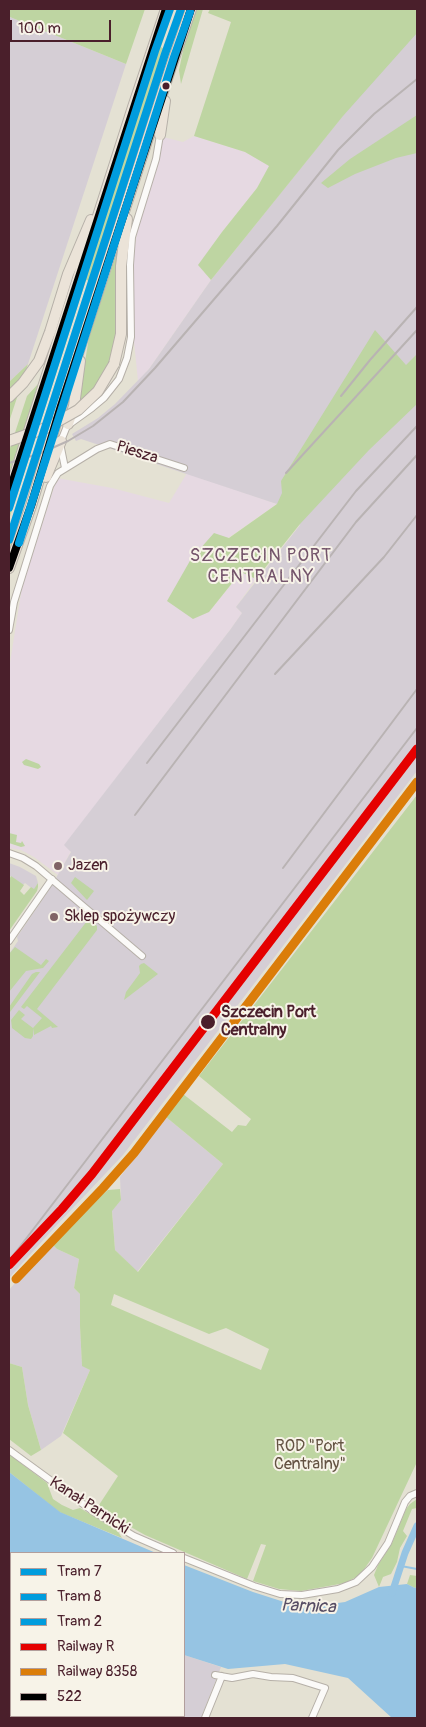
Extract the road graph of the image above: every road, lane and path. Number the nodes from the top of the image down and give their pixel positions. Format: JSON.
{"nodes":[{"id":1,"x":166,"y":9,"type":"edge"},
{"id":2,"x":191,"y":9,"type":"edge"},
{"id":3,"x":170,"y":70,"type":"junction"},
{"id":4,"x":160,"y":135,"type":"joint"},
{"id":5,"x":137,"y":170,"type":"junction"},
{"id":6,"x":109,"y":183,"type":"junction"},
{"id":7,"x":82,"y":343,"type":"junction"},
{"id":8,"x":9,"y":397,"type":"edge"},
{"id":9,"x":68,"y":424,"type":"junction"},
{"id":10,"x":9,"y":441,"type":"edge"},
{"id":11,"x":61,"y":441,"type":"junction"},
{"id":12,"x":64,"y":468,"type":"junction"},
{"id":13,"x":184,"y":468,"type":"dead end"},
{"id":14,"x":9,"y":493,"type":"edge"},
{"id":15,"x":31,"y":506,"type":"junction"},
{"id":16,"x":9,"y":568,"type":"edge"},
{"id":17,"x":9,"y":630,"type":"edge"},
{"id":18,"x":9,"y":853,"type":"edge"},
{"id":19,"x":52,"y":879,"type":"junction"},
{"id":20,"x":9,"y":941,"type":"edge"},
{"id":21,"x":142,"y":956,"type":"dead end"},
{"id":22,"x":9,"y":1450,"type":"edge"},
{"id":23,"x":415,"y":1494,"type":"edge"},
{"id":24,"x":171,"y":1552,"type":"edge"},
{"id":25,"x":185,"y":1558,"type":"edge"},
{"id":26,"x":205,"y":1718,"type":"edge"},
{"id":27,"x":312,"y":1718,"type":"edge"}],
"edges":[{"from":1,"to":6,"type":"main road"},
{"from":2,"to":3,"type":"main road"},
{"from":3,"to":4,"type":"main road"},
{"from":3,"to":5,"type":"main road"},
{"from":4,"to":9,"type":"street"},
{"from":5,"to":7,"type":"main road"},
{"from":5,"to":10,"type":"main road","bridge":true},
{"from":6,"to":8,"type":"main road"},
{"from":6,"to":14,"type":"main road"},
{"from":7,"to":9,"type":"main road"},
{"from":7,"to":15,"type":"main road"},
{"from":9,"to":11,"type":"street"},
{"from":11,"to":12,"type":"street"},
{"from":11,"to":15,"type":"main road"},
{"from":12,"to":13,"type":"street","name":"Piesza"},
{"from":12,"to":17,"type":"street"},
{"from":15,"to":16,"type":"main road"},
{"from":18,"to":19,"type":"street"},
{"from":19,"to":20,"type":"street"},
{"from":19,"to":21,"type":"street"},
{"from":22,"to":24,"type":"street","name":"Kanał Parnicki"},
{"from":23,"to":25,"type":"street"},
{"from":26,"to":27,"type":"street"}]}
